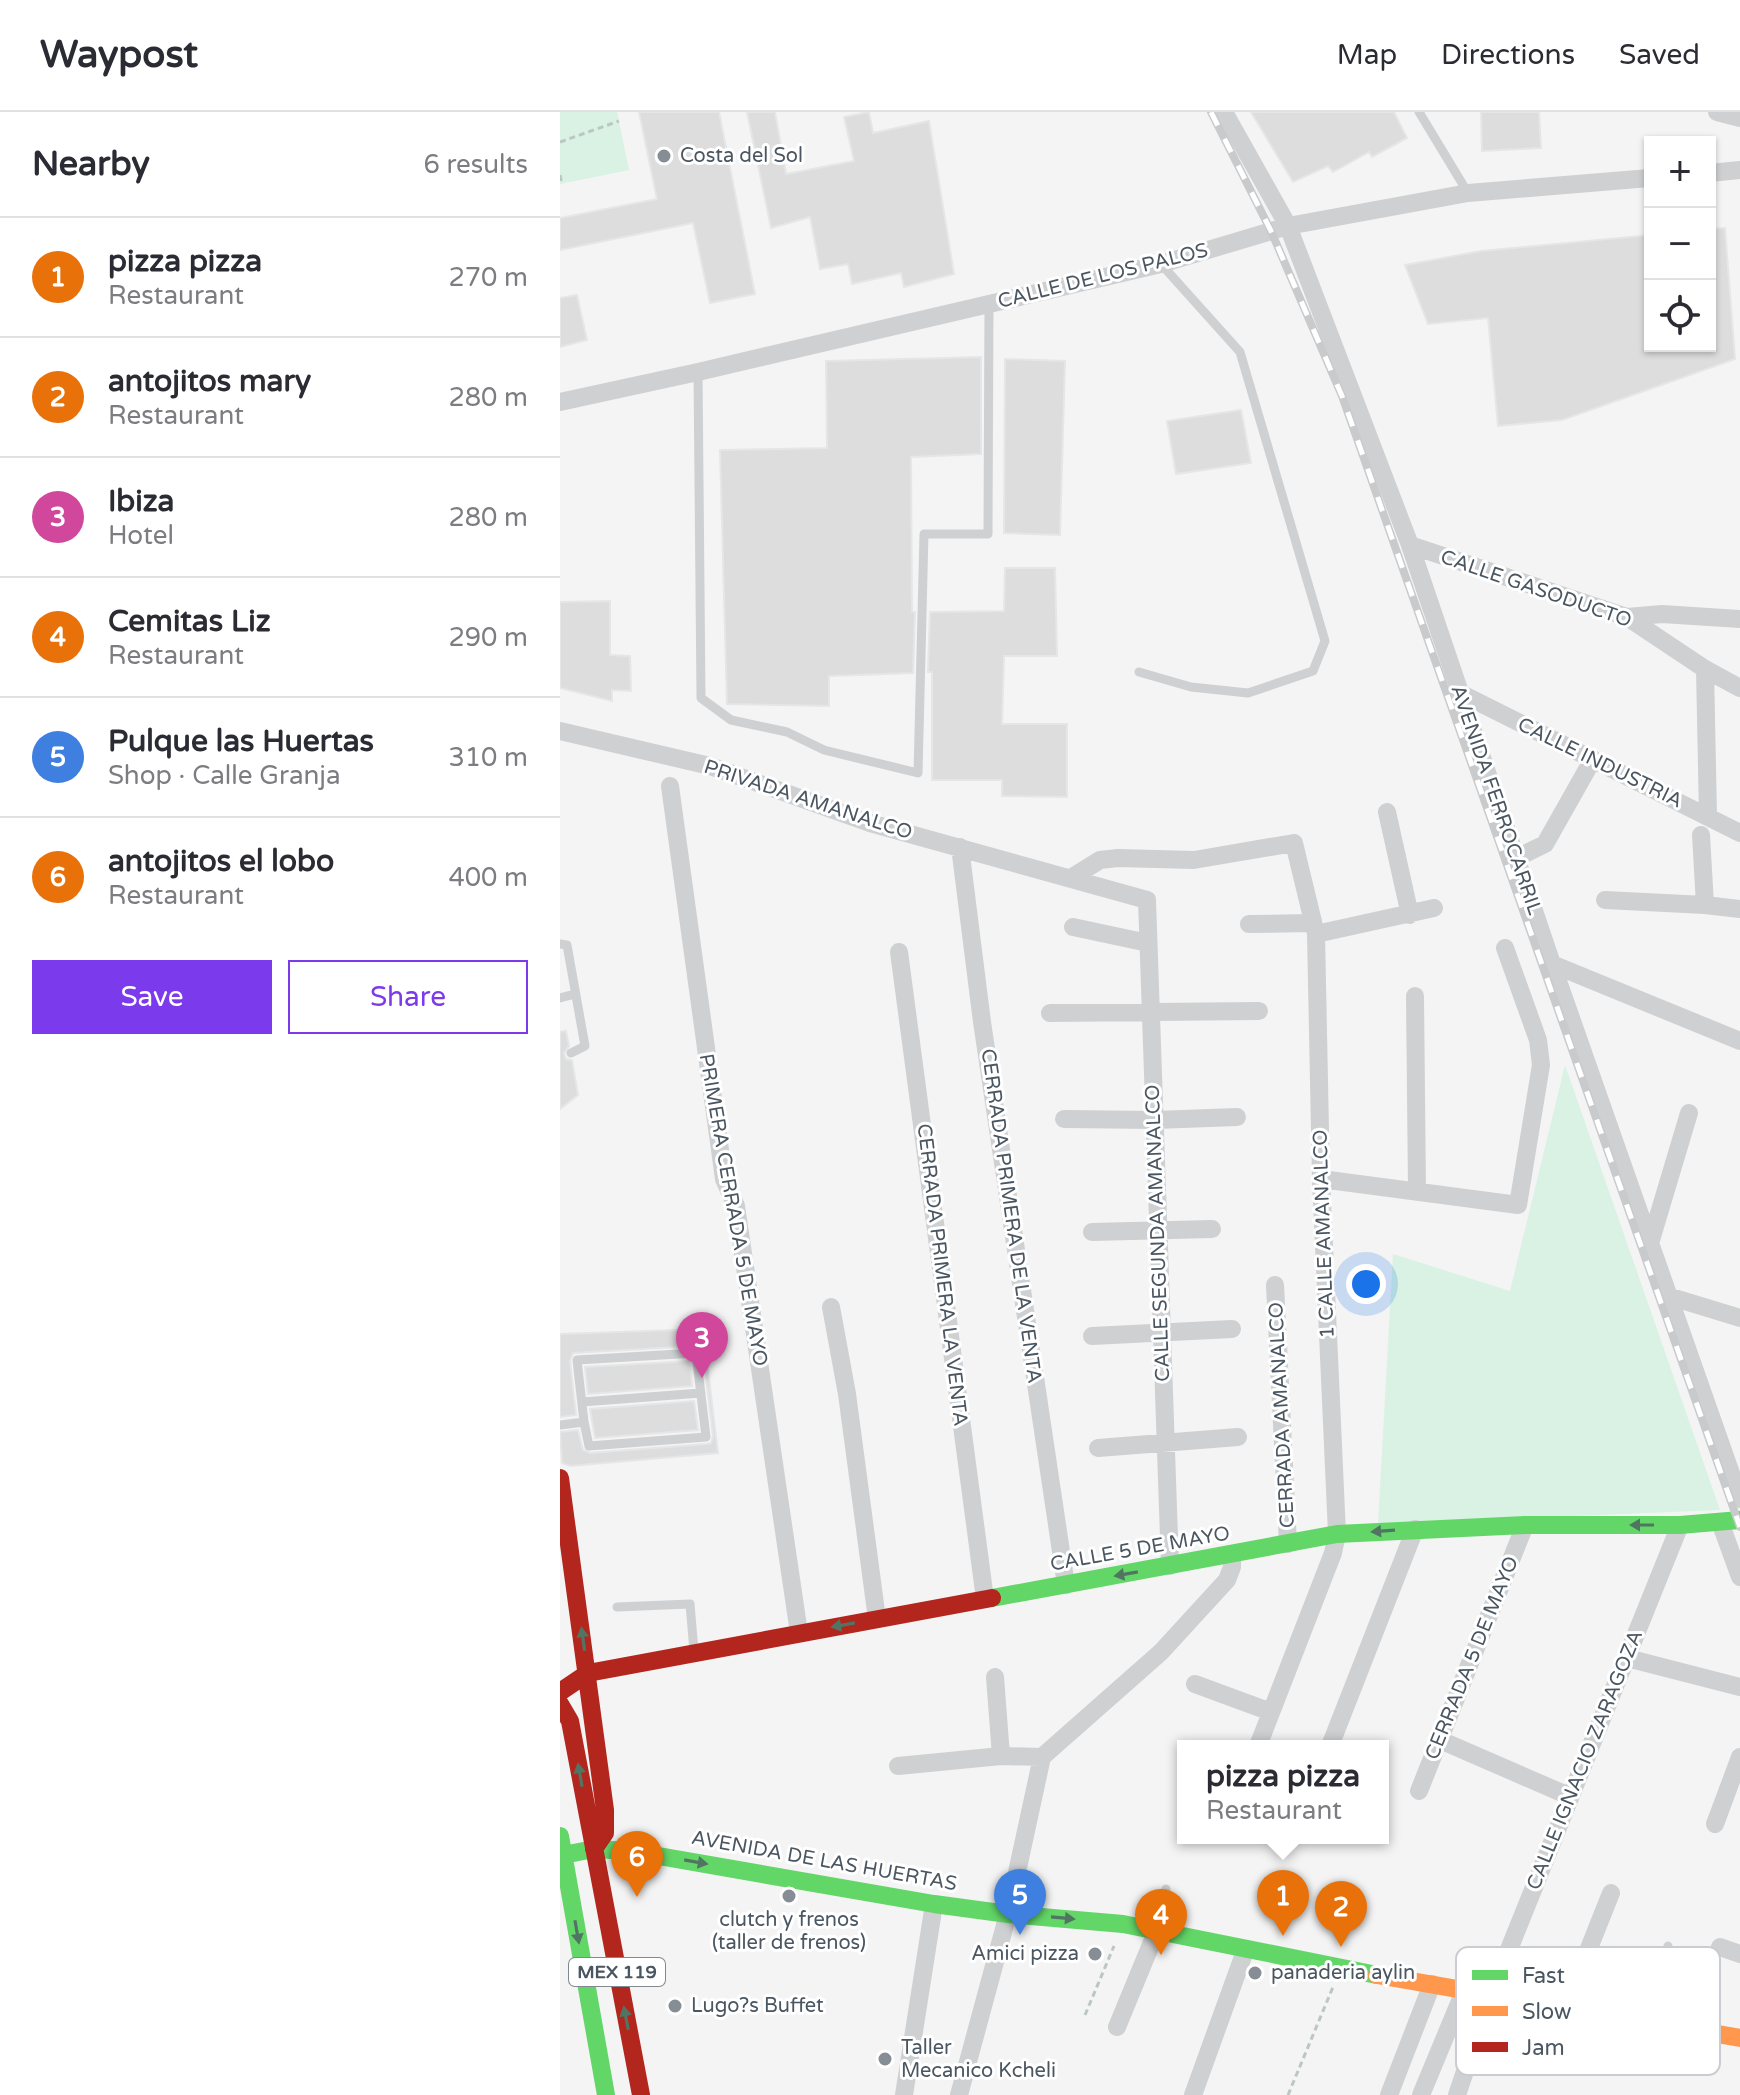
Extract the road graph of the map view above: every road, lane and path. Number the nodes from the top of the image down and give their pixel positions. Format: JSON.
{"nodes":[{"id":1,"x":1224,"y":112,"type":"edge"},
{"id":2,"x":1419,"y":112,"type":"edge"},
{"id":3,"x":619,"y":121,"type":"dead end"},
{"id":4,"x":560,"y":142,"type":"edge"},
{"id":5,"x":1740,"y":170,"type":"edge"},
{"id":6,"x":1716,"y":172,"type":"edge"},
{"id":7,"x":560,"y":175,"type":"edge"},
{"id":8,"x":1644,"y":178,"type":"edge"},
{"id":9,"x":562,"y":184,"type":"edge"},
{"id":10,"x":1468,"y":193,"type":"junction"},
{"id":11,"x":1288,"y":226,"type":"junction"},
{"id":12,"x":1161,"y":264,"type":"junction"},
{"id":13,"x":989,"y":304,"type":"junction"},
{"id":14,"x":698,"y":372,"type":"junction"},
{"id":15,"x":560,"y":402,"type":"edge"},
{"id":16,"x":1410,"y":545,"type":"junction"},
{"id":17,"x":1627,"y":617,"type":"junction"},
{"id":18,"x":1740,"y":619,"type":"edge"},
{"id":19,"x":1705,"y":669,"type":"junction"},
{"id":20,"x":1139,"y":672,"type":"dead end"},
{"id":21,"x":1740,"y":688,"type":"edge"},
{"id":22,"x":1460,"y":693,"type":"junction"},
{"id":23,"x":560,"y":731,"type":"edge"},
{"id":24,"x":1593,"y":759,"type":"junction"},
{"id":25,"x":670,"y":786,"type":"dead end"},
{"id":26,"x":1387,"y":812,"type":"dead end"},
{"id":27,"x":1708,"y":816,"type":"junction"},
{"id":28,"x":1740,"y":833,"type":"edge"},
{"id":29,"x":1701,"y":835,"type":"dead end"},
{"id":30,"x":960,"y":847,"type":"junction"},
{"id":31,"x":1516,"y":858,"type":"junction"},
{"id":32,"x":1071,"y":878,"type":"junction"},
{"id":33,"x":1147,"y":900,"type":"joint"},
{"id":34,"x":1605,"y":900,"type":"dead end"},
{"id":35,"x":1705,"y":905,"type":"junction"},
{"id":36,"x":1434,"y":908,"type":"dead end"},
{"id":37,"x":1740,"y":909,"type":"edge"},
{"id":38,"x":1410,"y":915,"type":"junction"},
{"id":39,"x":1249,"y":924,"type":"dead end"},
{"id":40,"x":1073,"y":927,"type":"dead end"},
{"id":41,"x":1315,"y":928,"type":"junction"},
{"id":42,"x":1148,"y":943,"type":"junction"},
{"id":43,"x":560,"y":944,"type":"edge"},
{"id":44,"x":1505,"y":948,"type":"dead end"},
{"id":45,"x":899,"y":952,"type":"dead end"},
{"id":46,"x":1552,"y":964,"type":"junction"},
{"id":47,"x":575,"y":994,"type":"junction"},
{"id":48,"x":1415,"y":996,"type":"dead end"},
{"id":49,"x":560,"y":998,"type":"edge"},
{"id":50,"x":1150,"y":1011,"type":"junction"},
{"id":51,"x":1259,"y":1011,"type":"dead end"},
{"id":52,"x":1050,"y":1013,"type":"dead end"},
{"id":53,"x":1740,"y":1041,"type":"edge"},
{"id":54,"x":571,"y":1053,"type":"dead end"},
{"id":55,"x":1689,"y":1113,"type":"dead end"},
{"id":56,"x":1237,"y":1117,"type":"dead end"},
{"id":57,"x":1064,"y":1119,"type":"dead end"},
{"id":58,"x":1155,"y":1120,"type":"junction"},
{"id":59,"x":1321,"y":1179,"type":"junction"},
{"id":60,"x":1417,"y":1190,"type":"junction"},
{"id":61,"x":1212,"y":1229,"type":"dead end"},
{"id":62,"x":1156,"y":1230,"type":"junction"},
{"id":63,"x":1092,"y":1232,"type":"dead end"},
{"id":64,"x":1651,"y":1240,"type":"junction"},
{"id":65,"x":1275,"y":1285,"type":"dead end"},
{"id":66,"x":1668,"y":1296,"type":"junction"},
{"id":67,"x":831,"y":1307,"type":"dead end"},
{"id":68,"x":1740,"y":1318,"type":"edge"},
{"id":69,"x":1232,"y":1329,"type":"dead end"},
{"id":70,"x":1160,"y":1333,"type":"junction"},
{"id":71,"x":1092,"y":1336,"type":"dead end"},
{"id":72,"x":701,"y":1393,"type":"junction"},
{"id":73,"x":582,"y":1402,"type":"junction"},
{"id":74,"x":584,"y":1422,"type":"junction"},
{"id":75,"x":560,"y":1425,"type":"edge"},
{"id":76,"x":1238,"y":1437,"type":"dead end"},
{"id":77,"x":1165,"y":1442,"type":"junction"},
{"id":78,"x":1098,"y":1448,"type":"dead end"},
{"id":79,"x":560,"y":1478,"type":"edge"},
{"id":80,"x":1740,"y":1499,"type":"edge"},
{"id":81,"x":1740,"y":1520,"type":"edge"},
{"id":82,"x":1720,"y":1522,"type":"junction"},
{"id":83,"x":1525,"y":1525,"type":"junction"},
{"id":84,"x":1680,"y":1525,"type":"junction"},
{"id":85,"x":1415,"y":1529,"type":"junction"},
{"id":86,"x":1337,"y":1534,"type":"junction"},
{"id":87,"x":1288,"y":1544,"type":"junction"},
{"id":88,"x":1232,"y":1554,"type":"junction"},
{"id":89,"x":1170,"y":1566,"type":"junction"},
{"id":90,"x":1740,"y":1577,"type":"edge"},
{"id":91,"x":1066,"y":1585,"type":"junction"},
{"id":92,"x":985,"y":1599,"type":"junction"},
{"id":93,"x":617,"y":1607,"type":"dead end"},
{"id":94,"x":877,"y":1619,"type":"junction"},
{"id":95,"x":799,"y":1633,"type":"junction"},
{"id":96,"x":694,"y":1654,"type":"junction"},
{"id":97,"x":1627,"y":1658,"type":"junction"},
{"id":98,"x":588,"y":1673,"type":"junction"},
{"id":99,"x":995,"y":1677,"type":"dead end"},
{"id":100,"x":1195,"y":1684,"type":"dead end"},
{"id":101,"x":1740,"y":1687,"type":"edge"},
{"id":102,"x":560,"y":1692,"type":"edge"},
{"id":103,"x":560,"y":1704,"type":"edge"},
{"id":104,"x":1271,"y":1712,"type":"junction"},
{"id":105,"x":1260,"y":1740,"type":"edge"},
{"id":106,"x":1332,"y":1740,"type":"edge"},
{"id":107,"x":1440,"y":1740,"type":"junction"},
{"id":108,"x":1001,"y":1756,"type":"junction"},
{"id":109,"x":1042,"y":1757,"type":"junction"},
{"id":110,"x":1740,"y":1757,"type":"edge"},
{"id":111,"x":898,"y":1766,"type":"dead end"},
{"id":112,"x":1419,"y":1791,"type":"dead end"},
{"id":113,"x":1569,"y":1796,"type":"junction"},
{"id":114,"x":1715,"y":1824,"type":"dead end"},
{"id":115,"x":560,"y":1836,"type":"edge"},
{"id":116,"x":594,"y":1849,"type":"junction"},
{"id":117,"x":563,"y":1855,"type":"junction"},
{"id":118,"x":1166,"y":1889,"type":"dead end"},
{"id":119,"x":1611,"y":1893,"type":"dead end"},
{"id":120,"x":934,"y":1904,"type":"junction"},
{"id":121,"x":1008,"y":1914,"type":"junction"},
{"id":122,"x":1123,"y":1924,"type":"junction"},
{"id":123,"x":1153,"y":1929,"type":"junction"},
{"id":124,"x":1510,"y":1947,"type":"edge"},
{"id":125,"x":1589,"y":1947,"type":"edge"},
{"id":126,"x":1720,"y":1947,"type":"dead end"},
{"id":127,"x":1245,"y":1951,"type":"junction"},
{"id":128,"x":1740,"y":1954,"type":"edge"},
{"id":129,"x":1340,"y":1969,"type":"junction"},
{"id":130,"x":1432,"y":1984,"type":"junction"},
{"id":131,"x":1456,"y":1988,"type":"edge"},
{"id":132,"x":1456,"y":2011,"type":"edge"},
{"id":133,"x":1085,"y":2015,"type":"dead end"},
{"id":134,"x":1117,"y":2027,"type":"dead end"},
{"id":135,"x":1720,"y":2034,"type":"edge"},
{"id":136,"x":1740,"y":2038,"type":"edge"},
{"id":137,"x":606,"y":2095,"type":"edge"},
{"id":138,"x":641,"y":2095,"type":"edge"},
{"id":139,"x":904,"y":2095,"type":"edge"},
{"id":140,"x":959,"y":2095,"type":"edge"},
{"id":141,"x":1193,"y":2095,"type":"edge"},
{"id":142,"x":1288,"y":2095,"type":"edge"},
{"id":143,"x":1389,"y":2095,"type":"edge"},
{"id":144,"x":1421,"y":2095,"type":"edge"}],
"edges":[{"from":1,"to":11,"type":"street","name":"AVENIDA FERROCARRIL"},
{"from":2,"to":10,"type":"lane"},
{"from":3,"to":4,"type":"path"},
{"from":5,"to":6,"type":"street"},
{"from":7,"to":9,"type":"path"},
{"from":8,"to":10,"type":"street","name":"CALLE DE LOS PALOS"},
{"from":10,"to":11,"type":"street","name":"CALLE DE LOS PALOS"},
{"from":11,"to":12,"type":"street","name":"CALLE DE LOS PALOS"},
{"from":11,"to":16,"type":"street","name":"AVENIDA FERROCARRIL"},
{"from":12,"to":13,"type":"street","name":"CALLE DE LOS PALOS"},
{"from":12,"to":20,"type":"lane"},
{"from":13,"to":14,"type":"street","name":"CALLE DE LOS PALOS"},
{"from":13,"to":14,"type":"lane"},
{"from":14,"to":15,"type":"street","name":"CALLE DE LOS PALOS"},
{"from":16,"to":17,"type":"street","name":"CALLE GASODUCTO"},
{"from":16,"to":22,"type":"street","name":"AVENIDA FERROCARRIL"},
{"from":17,"to":18,"type":"street"},
{"from":17,"to":19,"type":"street","name":"CALLE GASODUCTO"},
{"from":19,"to":21,"type":"street","name":"CALLE GASODUCTO"},
{"from":19,"to":27,"type":"street"},
{"from":22,"to":24,"type":"street","name":"CALLE INDUSTRIA"},
{"from":22,"to":31,"type":"street","name":"AVENIDA FERROCARRIL"},
{"from":23,"to":30,"type":"street","name":"PRIVADA AMANALCO"},
{"from":24,"to":27,"type":"street","name":"CALLE INDUSTRIA"},
{"from":24,"to":31,"type":"street"},
{"from":25,"to":95,"type":"street","name":"PRIMERA CERRADA 5 DE MAYO"},
{"from":26,"to":38,"type":"street"},
{"from":27,"to":28,"type":"street","name":"CALLE INDUSTRIA"},
{"from":29,"to":35,"type":"street"},
{"from":30,"to":32,"type":"street","name":"PRIVADA AMANALCO"},
{"from":30,"to":91,"type":"street","name":"CERRADA PRIMERA DE LA VENTA"},
{"from":31,"to":46,"type":"street","name":"AVENIDA FERROCARRIL"},
{"from":32,"to":33,"type":"street","name":"PRIVADA AMANALCO"},
{"from":32,"to":41,"type":"street","name":"1 CALLE AMANALCO"},
{"from":33,"to":42,"type":"street","name":"CALLE SEGUNDA AMANALCO"},
{"from":34,"to":35,"type":"street"},
{"from":35,"to":37,"type":"street"},
{"from":36,"to":38,"type":"street"},
{"from":38,"to":41,"type":"street"},
{"from":39,"to":41,"type":"street"},
{"from":40,"to":42,"type":"street"},
{"from":41,"to":59,"type":"street","name":"1 CALLE AMANALCO"},
{"from":42,"to":50,"type":"street","name":"CALLE SEGUNDA AMANALCO"},
{"from":43,"to":47,"type":"lane"},
{"from":44,"to":60,"type":"street"},
{"from":45,"to":92,"type":"street","name":"CERRADA PRIMERA LA VENTA"},
{"from":46,"to":53,"type":"street"},
{"from":46,"to":64,"type":"street","name":"AVENIDA FERROCARRIL"},
{"from":47,"to":49,"type":"lane"},
{"from":47,"to":54,"type":"lane"},
{"from":48,"to":60,"type":"street"},
{"from":50,"to":51,"type":"street"},
{"from":50,"to":52,"type":"street"},
{"from":50,"to":58,"type":"street","name":"CALLE SEGUNDA AMANALCO"},
{"from":55,"to":64,"type":"street"},
{"from":56,"to":58,"type":"street"},
{"from":57,"to":58,"type":"street"},
{"from":58,"to":62,"type":"street","name":"CALLE SEGUNDA AMANALCO"},
{"from":59,"to":60,"type":"street"},
{"from":59,"to":86,"type":"street","name":"1 CALLE AMANALCO"},
{"from":61,"to":62,"type":"street"},
{"from":62,"to":63,"type":"street"},
{"from":62,"to":70,"type":"street","name":"CALLE SEGUNDA AMANALCO"},
{"from":64,"to":66,"type":"street","name":"AVENIDA FERROCARRIL"},
{"from":65,"to":87,"type":"street","name":"CERRADA AMANALCO"},
{"from":66,"to":68,"type":"street"},
{"from":66,"to":80,"type":"street","name":"AVENIDA FERROCARRIL"},
{"from":67,"to":94,"type":"street"},
{"from":69,"to":70,"type":"street"},
{"from":70,"to":71,"type":"street"},
{"from":70,"to":77,"type":"street","name":"CALLE SEGUNDA AMANALCO"},
{"from":72,"to":73,"type":"lane"},
{"from":72,"to":73,"type":"lane"},
{"from":72,"to":74,"type":"lane"},
{"from":73,"to":74,"type":"lane"},
{"from":74,"to":75,"type":"lane"},
{"from":76,"to":77,"type":"street"},
{"from":77,"to":78,"type":"street"},
{"from":77,"to":89,"type":"street","name":"CALLE SEGUNDA AMANALCO"},
{"from":98,"to":79,"type":"street","one_way":true},
{"from":81,"to":82,"type":"street","name":"CALLE 5 DE MAYO"},
{"from":82,"to":84,"type":"street","name":"CALLE 5 DE MAYO"},
{"from":82,"to":90,"type":"street"},
{"from":84,"to":83,"type":"street","name":"CALLE 5 DE MAYO","one_way":true},
{"from":83,"to":85,"type":"street","name":"CALLE 5 DE MAYO"},
{"from":83,"to":107,"type":"street","name":"CERRADA 5 DE MAYO"},
{"from":84,"to":97,"type":"street","name":"CALLE IGNACIO ZARAGOZA"},
{"from":85,"to":86,"type":"street","name":"CALLE 5 DE MAYO","one_way":true},
{"from":85,"to":106,"type":"street"},
{"from":86,"to":87,"type":"street","name":"CALLE 5 DE MAYO"},
{"from":86,"to":104,"type":"street","name":"1 CALLE AMANALCO"},
{"from":87,"to":88,"type":"street","name":"CALLE 5 DE MAYO"},
{"from":88,"to":89,"type":"street","name":"CALLE 5 DE MAYO"},
{"from":88,"to":109,"type":"street"},
{"from":89,"to":91,"type":"street","name":"CALLE 5 DE MAYO","one_way":true},
{"from":91,"to":92,"type":"street","name":"CALLE 5 DE MAYO"},
{"from":92,"to":94,"type":"street","name":"CALLE 5 DE MAYO"},
{"from":93,"to":96,"type":"lane"},
{"from":94,"to":95,"type":"street","name":"CALLE 5 DE MAYO","one_way":true},
{"from":95,"to":96,"type":"street","name":"CALLE 5 DE MAYO"},
{"from":96,"to":98,"type":"street","name":"CALLE 5 DE MAYO"},
{"from":97,"to":101,"type":"street"},
{"from":97,"to":113,"type":"street","name":"CALLE IGNACIO ZARAGOZA"},
{"from":98,"to":102,"type":"street","name":"CALLE 5 DE MAYO"},
{"from":98,"to":116,"type":"street"},
{"from":99,"to":108,"type":"street"},
{"from":100,"to":104,"type":"street"},
{"from":116,"to":103,"type":"street","number":"MEX 119","one_way":true},
{"from":104,"to":105,"type":"street","name":"1 CALLE AMANALCO"},
{"from":107,"to":112,"type":"street","name":"CERRADA 5 DE MAYO"},
{"from":107,"to":113,"type":"street"},
{"from":108,"to":109,"type":"street"},
{"from":108,"to":111,"type":"street"},
{"from":109,"to":121,"type":"street"},
{"from":110,"to":114,"type":"street"},
{"from":113,"to":124,"type":"street","name":"CALLE IGNACIO ZARAGOZA"},
{"from":115,"to":117,"type":"street","number":"MEX 119"},
{"from":116,"to":117,"type":"street","name":"AVENIDA DE LAS HUERTAS"},
{"from":116,"to":120,"type":"street","name":"AVENIDA DE LAS HUERTAS","one_way":true},
{"from":138,"to":116,"type":"street","number":"MEX 119","one_way":true},
{"from":117,"to":137,"type":"street","number":"MEX 119","one_way":true},
{"from":118,"to":123,"type":"lane"},
{"from":119,"to":125,"type":"street"},
{"from":120,"to":121,"type":"street","name":"AVENIDA DE LAS HUERTAS"},
{"from":120,"to":139,"type":"street"},
{"from":121,"to":122,"type":"street","name":"AVENIDA DE LAS HUERTAS","one_way":true},
{"from":121,"to":140,"type":"street"},
{"from":122,"to":123,"type":"street","name":"AVENIDA DE LAS HUERTAS"},
{"from":122,"to":133,"type":"path"},
{"from":123,"to":127,"type":"street","name":"AVENIDA DE LAS HUERTAS"},
{"from":123,"to":134,"type":"street"},
{"from":126,"to":128,"type":"street"},
{"from":127,"to":129,"type":"street","name":"AVENIDA DE LAS HUERTAS"},
{"from":127,"to":141,"type":"street"},
{"from":129,"to":130,"type":"street","name":"AVENIDA DE LAS HUERTAS"},
{"from":129,"to":142,"type":"path"},
{"from":130,"to":131,"type":"street","name":"AVENIDA DE LAS HUERTAS"},
{"from":130,"to":143,"type":"street"},
{"from":132,"to":144,"type":"street"},
{"from":135,"to":136,"type":"street","name":"AVENIDA DE LAS HUERTAS"}]}
